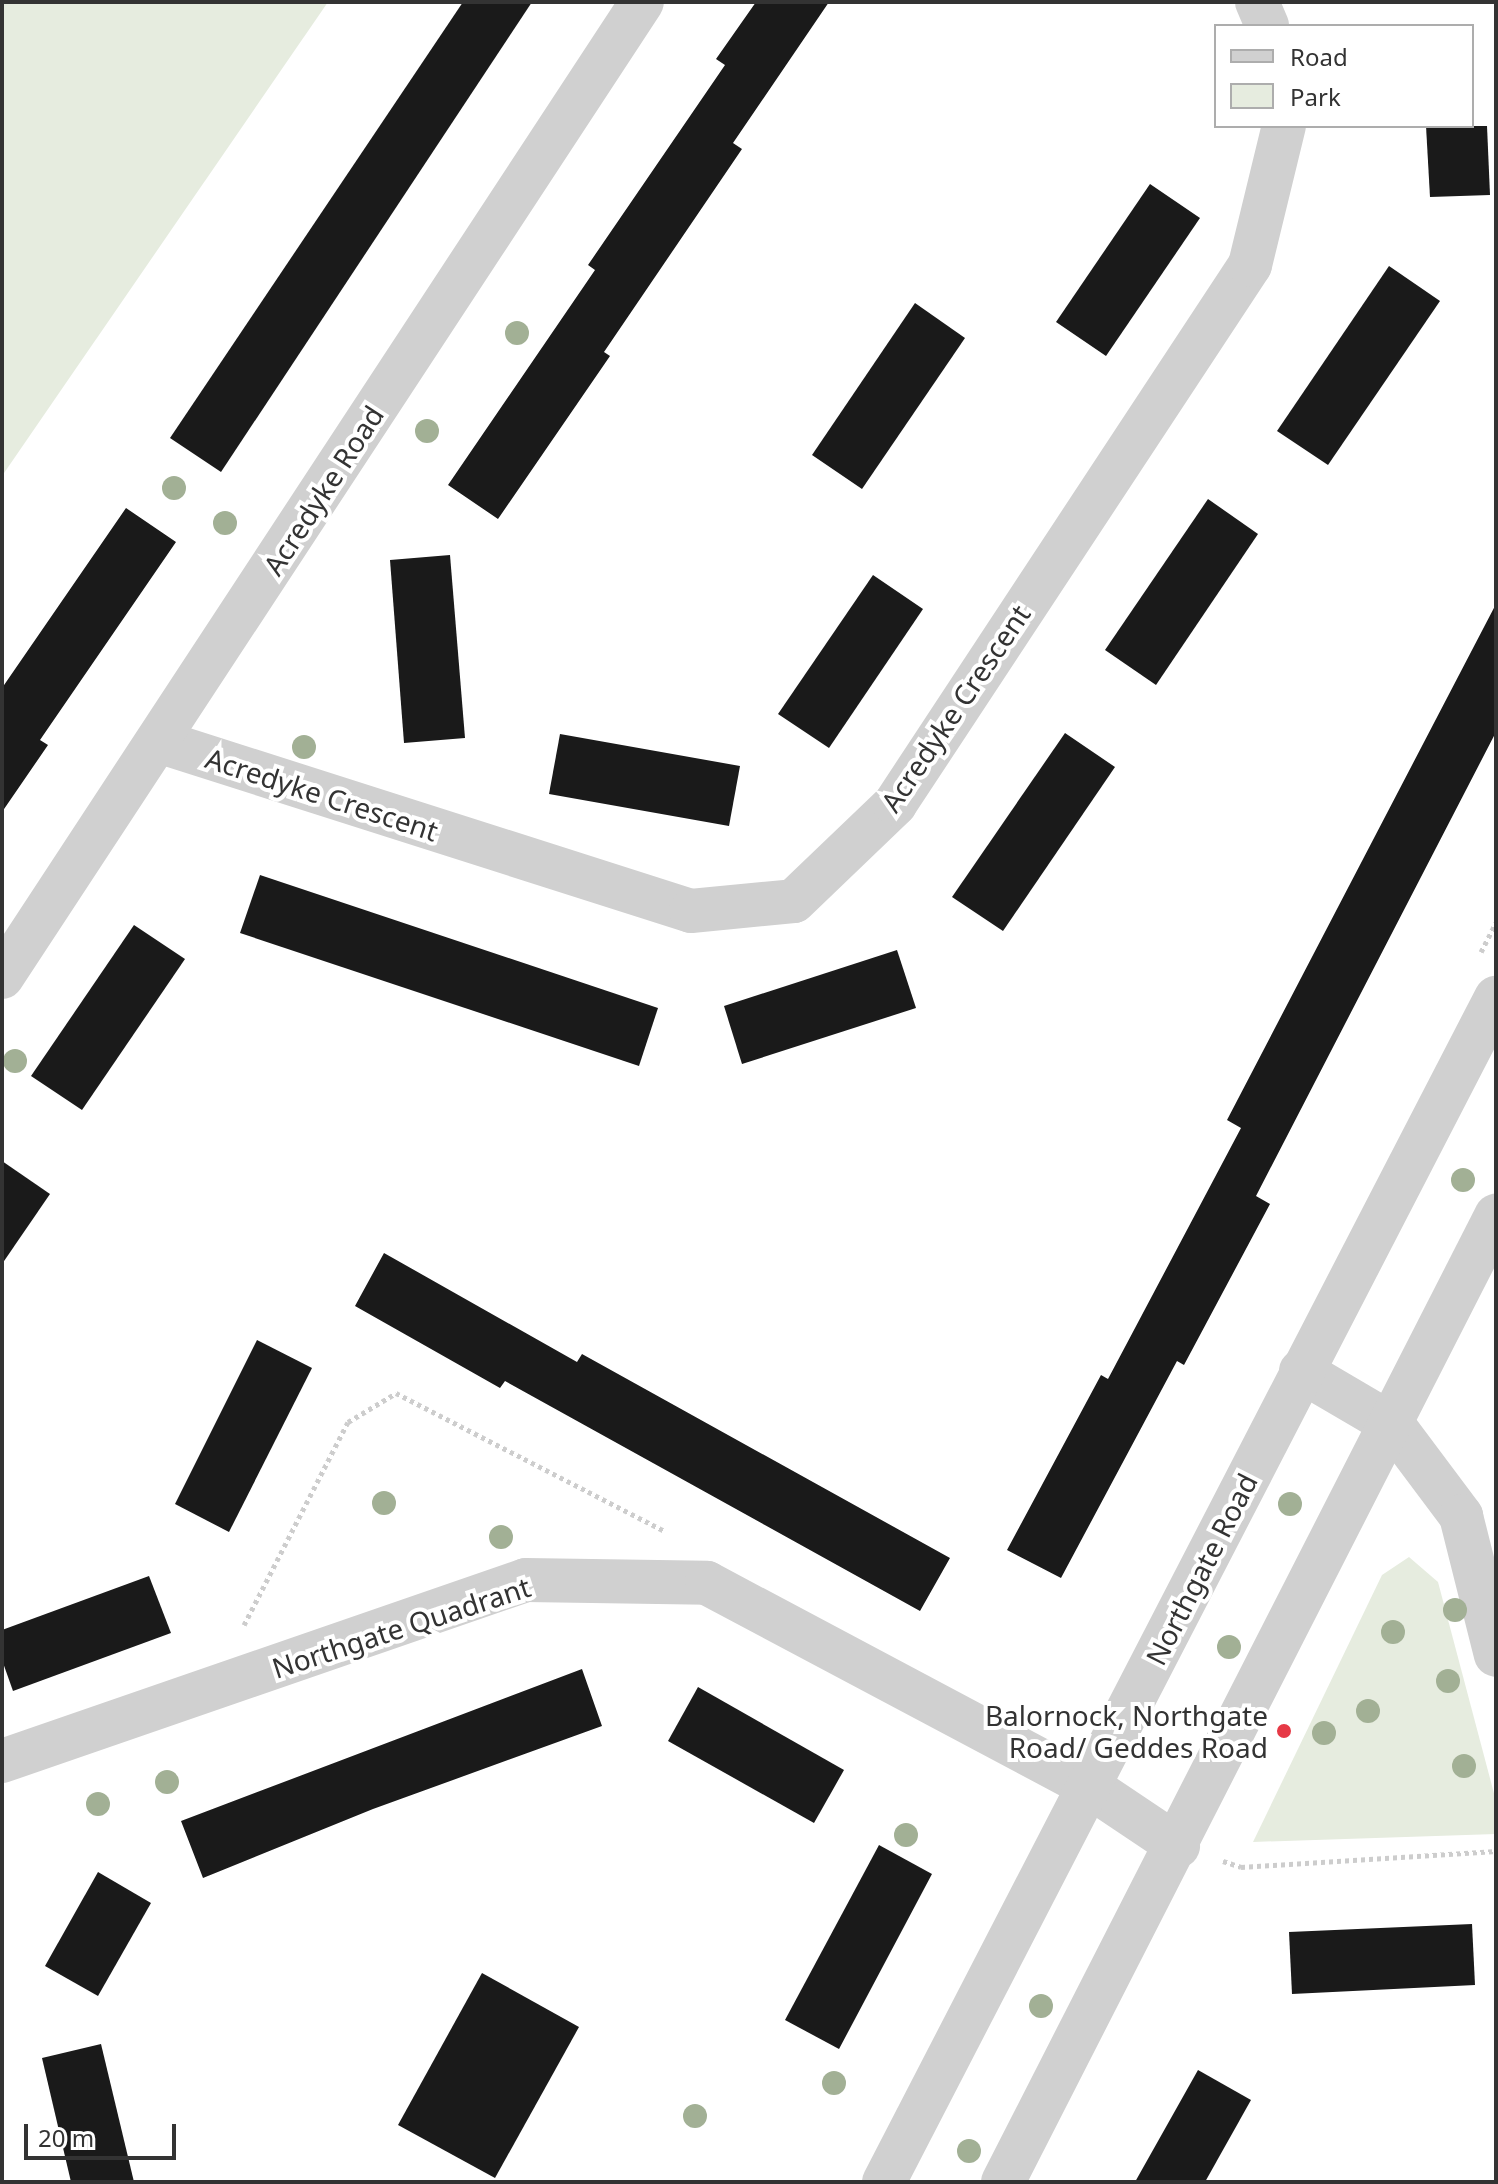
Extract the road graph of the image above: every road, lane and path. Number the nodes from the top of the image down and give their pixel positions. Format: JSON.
{"nodes":[{"id":1,"x":642,"y":2,"type":"edge"},
{"id":2,"x":1257,"y":2,"type":"edge"},
{"id":3,"x":1266,"y":24,"type":"edge"},
{"id":4,"x":1284,"y":128,"type":"edge"},
{"id":5,"x":158,"y":741,"type":"junction"},
{"id":6,"x":2,"y":977,"type":"edge"},
{"id":7,"x":1496,"y":998,"type":"edge"},
{"id":8,"x":1496,"y":1216,"type":"edge"},
{"id":9,"x":1301,"y":1371,"type":"junction"},
{"id":10,"x":1393,"y":1425,"type":"junction"},
{"id":11,"x":707,"y":1583,"type":"junction"},
{"id":12,"x":1496,"y":1655,"type":"edge"},
{"id":13,"x":211,"y":1690,"type":"junction"},
{"id":14,"x":2,"y":1761,"type":"edge"},
{"id":15,"x":1090,"y":1787,"type":"junction"},
{"id":16,"x":1178,"y":1846,"type":"junction"},
{"id":17,"x":1496,"y":1851,"type":"edge"},
{"id":18,"x":884,"y":2182,"type":"edge"},
{"id":19,"x":1003,"y":2182,"type":"edge"}],
"edges":[{"from":1,"to":5,"type":"street","name":"Acredyke Road"},
{"from":2,"to":3,"type":"street"},
{"from":4,"to":5,"type":"street","name":"Acredyke Crescent"},
{"from":5,"to":6,"type":"street","name":"Acredyke Road"},
{"from":7,"to":9,"type":"street","name":"Northgate Road"},
{"from":8,"to":10,"type":"street"},
{"from":9,"to":10,"type":"street"},
{"from":9,"to":15,"type":"street","name":"Northgate Road"},
{"from":10,"to":12,"type":"street"},
{"from":10,"to":16,"type":"street"},
{"from":11,"to":13,"type":"street","name":"Northgate Quadrant"},
{"from":11,"to":13,"type":"path"},
{"from":11,"to":15,"type":"street","name":"Northgate Quadrant"},
{"from":13,"to":14,"type":"street","name":"Northgate Quadrant"},
{"from":15,"to":16,"type":"street","name":"Northgate Quadrant"},
{"from":15,"to":18,"type":"street","name":"Northgate Road"},
{"from":16,"to":17,"type":"path"},
{"from":16,"to":19,"type":"street"}]}
